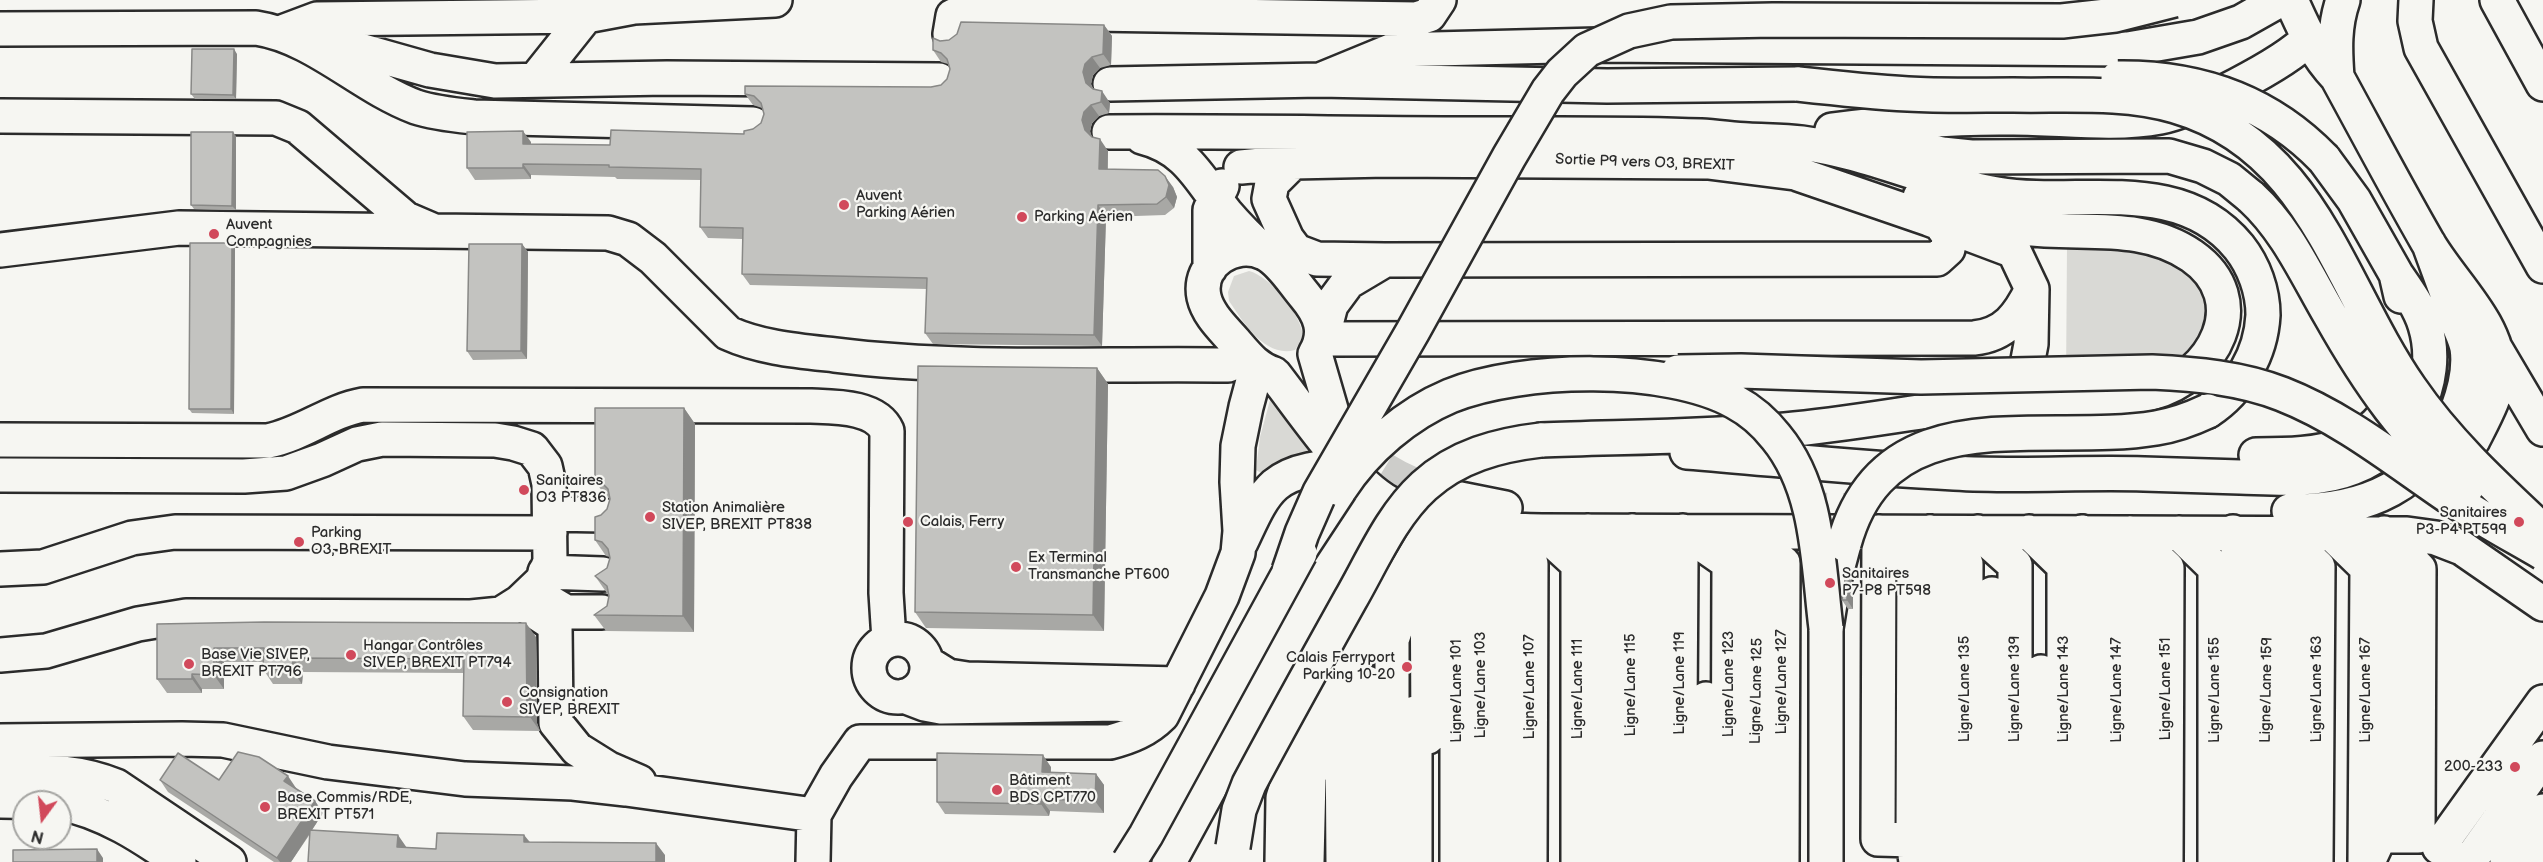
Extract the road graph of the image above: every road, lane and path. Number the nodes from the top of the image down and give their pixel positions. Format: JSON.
{"nodes":[{"id":1,"x":775,"y":0,"type":"edge"},
{"id":2,"x":1440,"y":0,"type":"edge"},
{"id":3,"x":2174,"y":0,"type":"edge"},
{"id":4,"x":2280,"y":0,"type":"edge"},
{"id":5,"x":2290,"y":0,"type":"edge"},
{"id":6,"x":2343,"y":0,"type":"edge"},
{"id":7,"x":2416,"y":0,"type":"edge"},
{"id":8,"x":2497,"y":0,"type":"edge"},
{"id":9,"x":1401,"y":9,"type":"edge"},
{"id":10,"x":586,"y":16,"type":"junction"},
{"id":11,"x":0,"y":29,"type":"edge"},
{"id":12,"x":280,"y":32,"type":"junction"},
{"id":13,"x":950,"y":34,"type":"dead end"},
{"id":14,"x":2308,"y":39,"type":"junction"},
{"id":15,"x":2337,"y":77,"type":"junction"},
{"id":16,"x":535,"y":80,"type":"junction"},
{"id":17,"x":939,"y":80,"type":"dead end"},
{"id":18,"x":1320,"y":80,"type":"junction"},
{"id":19,"x":1110,"y":84,"type":"dead end"},
{"id":20,"x":1798,"y":84,"type":"junction"},
{"id":21,"x":2543,"y":84,"type":"edge"},
{"id":22,"x":0,"y":116,"type":"edge"},
{"id":23,"x":753,"y":124,"type":"dead end"},
{"id":24,"x":1832,"y":130,"type":"junction"},
{"id":25,"x":1412,"y":134,"type":"junction"},
{"id":26,"x":1745,"y":140,"type":"junction"},
{"id":27,"x":1300,"y":148,"type":"junction"},
{"id":28,"x":1215,"y":197,"type":"junction"},
{"id":29,"x":1941,"y":223,"type":"junction"},
{"id":30,"x":434,"y":231,"type":"junction"},
{"id":31,"x":2429,"y":244,"type":"junction"},
{"id":32,"x":0,"y":250,"type":"edge"},
{"id":33,"x":1265,"y":253,"type":"junction"},
{"id":34,"x":1385,"y":260,"type":"junction"},
{"id":35,"x":2543,"y":266,"type":"edge"},
{"id":36,"x":1210,"y":268,"type":"junction"},
{"id":37,"x":2396,"y":274,"type":"junction"},
{"id":38,"x":2032,"y":289,"type":"junction"},
{"id":39,"x":1318,"y":346,"type":"junction"},
{"id":40,"x":2495,"y":347,"type":"junction"},
{"id":41,"x":1259,"y":365,"type":"junction"},
{"id":42,"x":1617,"y":374,"type":"junction"},
{"id":43,"x":2002,"y":402,"type":"junction"},
{"id":44,"x":2543,"y":429,"type":"edge"},
{"id":45,"x":0,"y":440,"type":"edge"},
{"id":46,"x":1541,"y":440,"type":"junction"},
{"id":47,"x":2473,"y":440,"type":"dead end"},
{"id":48,"x":1346,"y":452,"type":"junction"},
{"id":49,"x":0,"y":475,"type":"edge"},
{"id":50,"x":2415,"y":495,"type":"dead end"},
{"id":51,"x":1378,"y":496,"type":"junction"},
{"id":52,"x":1794,"y":509,"type":"tunnel mouth"},
{"id":53,"x":603,"y":515,"type":"edge"},
{"id":54,"x":1438,"y":518,"type":"junction"},
{"id":55,"x":1886,"y":521,"type":"junction"},
{"id":56,"x":550,"y":524,"type":"junction"},
{"id":57,"x":1494,"y":528,"type":"junction"},
{"id":58,"x":1542,"y":531,"type":"junction"},
{"id":59,"x":1588,"y":531,"type":"junction"},
{"id":60,"x":1632,"y":531,"type":"junction"},
{"id":61,"x":1683,"y":531,"type":"junction"},
{"id":62,"x":2543,"y":531,"type":"edge"},
{"id":63,"x":1730,"y":532,"type":"junction"},
{"id":64,"x":1930,"y":532,"type":"junction"},
{"id":65,"x":1978,"y":532,"type":"junction"},
{"id":66,"x":2029,"y":532,"type":"junction"},
{"id":67,"x":2082,"y":532,"type":"junction"},
{"id":68,"x":2233,"y":532,"type":"junction"},
{"id":69,"x":2130,"y":533,"type":"junction"},
{"id":70,"x":2179,"y":533,"type":"junction"},
{"id":71,"x":2282,"y":533,"type":"junction"},
{"id":72,"x":2336,"y":533,"type":"junction"},
{"id":73,"x":2384,"y":533,"type":"junction"},
{"id":74,"x":1240,"y":543,"type":"junction"},
{"id":75,"x":1844,"y":544,"type":"junction"},
{"id":76,"x":2543,"y":544,"type":"edge"},
{"id":77,"x":2543,"y":553,"type":"edge"},
{"id":78,"x":0,"y":569,"type":"edge"},
{"id":79,"x":1289,"y":571,"type":"junction"},
{"id":80,"x":603,"y":574,"type":"edge"},
{"id":81,"x":533,"y":589,"type":"junction"},
{"id":82,"x":2543,"y":604,"type":"edge"},
{"id":83,"x":602,"y":612,"type":"edge"},
{"id":84,"x":1376,"y":622,"type":"junction"},
{"id":85,"x":1826,"y":627,"type":"junction"},
{"id":86,"x":889,"y":640,"type":"junction"},
{"id":87,"x":0,"y":656,"type":"edge"},
{"id":88,"x":927,"y":663,"type":"junction"},
{"id":89,"x":1178,"y":684,"type":"junction"},
{"id":90,"x":904,"y":696,"type":"junction"},
{"id":91,"x":1331,"y":702,"type":"junction"},
{"id":92,"x":2543,"y":702,"type":"edge"},
{"id":93,"x":1162,"y":715,"type":"junction"},
{"id":94,"x":2543,"y":721,"type":"edge"},
{"id":95,"x":2543,"y":740,"type":"edge"},
{"id":96,"x":0,"y":741,"type":"edge"},
{"id":97,"x":2543,"y":758,"type":"edge"},
{"id":98,"x":0,"y":771,"type":"edge"},
{"id":99,"x":2543,"y":789,"type":"edge"},
{"id":100,"x":688,"y":799,"type":"junction"},
{"id":101,"x":72,"y":805,"type":"edge"},
{"id":102,"x":2543,"y":811,"type":"edge"},
{"id":103,"x":814,"y":815,"type":"junction"},
{"id":104,"x":2543,"y":831,"type":"edge"},
{"id":105,"x":1905,"y":847,"type":"edge"},
{"id":106,"x":2419,"y":850,"type":"edge"},
{"id":107,"x":2543,"y":851,"type":"edge"},
{"id":108,"x":1233,"y":854,"type":"edge"},
{"id":109,"x":179,"y":862,"type":"edge"},
{"id":110,"x":229,"y":862,"type":"edge"},
{"id":111,"x":813,"y":862,"type":"edge"},
{"id":112,"x":1129,"y":862,"type":"edge"},
{"id":113,"x":1168,"y":862,"type":"edge"},
{"id":114,"x":1282,"y":862,"type":"edge"},
{"id":115,"x":1307,"y":862,"type":"edge"},
{"id":116,"x":1319,"y":862,"type":"edge"},
{"id":117,"x":1330,"y":862,"type":"edge"},
{"id":118,"x":1343,"y":862,"type":"edge"},
{"id":119,"x":1356,"y":862,"type":"edge"},
{"id":120,"x":1366,"y":862,"type":"edge"},
{"id":121,"x":1378,"y":862,"type":"edge"},
{"id":122,"x":1392,"y":862,"type":"edge"},
{"id":123,"x":1404,"y":862,"type":"edge"},
{"id":124,"x":1415,"y":862,"type":"edge"},
{"id":125,"x":1429,"y":862,"type":"edge"},
{"id":126,"x":1445,"y":862,"type":"edge"},
{"id":127,"x":1456,"y":862,"type":"edge"},
{"id":128,"x":1468,"y":862,"type":"edge"},
{"id":129,"x":1480,"y":862,"type":"edge"},
{"id":130,"x":1494,"y":862,"type":"edge"},
{"id":131,"x":1506,"y":862,"type":"edge"},
{"id":132,"x":1517,"y":862,"type":"edge"},
{"id":133,"x":1530,"y":862,"type":"edge"},
{"id":134,"x":1543,"y":862,"type":"edge"},
{"id":135,"x":1555,"y":862,"type":"edge"},
{"id":136,"x":1567,"y":862,"type":"edge"},
{"id":137,"x":1578,"y":862,"type":"edge"},
{"id":138,"x":1594,"y":862,"type":"edge"},
{"id":139,"x":1606,"y":862,"type":"edge"},
{"id":140,"x":1618,"y":862,"type":"edge"},
{"id":141,"x":1630,"y":862,"type":"edge"},
{"id":142,"x":1644,"y":862,"type":"edge"},
{"id":143,"x":1655,"y":862,"type":"edge"},
{"id":144,"x":1667,"y":862,"type":"edge"},
{"id":145,"x":1679,"y":862,"type":"edge"},
{"id":146,"x":1693,"y":862,"type":"edge"},
{"id":147,"x":1705,"y":862,"type":"edge"},
{"id":148,"x":1716,"y":862,"type":"edge"},
{"id":149,"x":1728,"y":862,"type":"edge"},
{"id":150,"x":1744,"y":862,"type":"edge"},
{"id":151,"x":1756,"y":862,"type":"edge"},
{"id":152,"x":1769,"y":862,"type":"edge"},
{"id":153,"x":1782,"y":862,"type":"edge"},
{"id":154,"x":1826,"y":862,"type":"edge"},
{"id":155,"x":1941,"y":862,"type":"edge"},
{"id":156,"x":1953,"y":862,"type":"edge"},
{"id":157,"x":1965,"y":862,"type":"edge"},
{"id":158,"x":1978,"y":862,"type":"edge"},
{"id":159,"x":1991,"y":862,"type":"edge"},
{"id":160,"x":2002,"y":862,"type":"edge"},
{"id":161,"x":2015,"y":862,"type":"edge"},
{"id":162,"x":2028,"y":862,"type":"edge"},
{"id":163,"x":2040,"y":862,"type":"edge"},
{"id":164,"x":2052,"y":862,"type":"edge"},
{"id":165,"x":2064,"y":862,"type":"edge"},
{"id":166,"x":2081,"y":862,"type":"edge"},
{"id":167,"x":2093,"y":862,"type":"edge"},
{"id":168,"x":2104,"y":862,"type":"edge"},
{"id":169,"x":2116,"y":862,"type":"edge"},
{"id":170,"x":2130,"y":862,"type":"edge"},
{"id":171,"x":2142,"y":862,"type":"edge"},
{"id":172,"x":2154,"y":862,"type":"edge"},
{"id":173,"x":2166,"y":862,"type":"edge"},
{"id":174,"x":2179,"y":862,"type":"edge"},
{"id":175,"x":2192,"y":862,"type":"edge"},
{"id":176,"x":2203,"y":862,"type":"edge"},
{"id":177,"x":2215,"y":862,"type":"edge"},
{"id":178,"x":2232,"y":862,"type":"edge"},
{"id":179,"x":2242,"y":862,"type":"edge"},
{"id":180,"x":2253,"y":862,"type":"edge"},
{"id":181,"x":2266,"y":862,"type":"edge"},
{"id":182,"x":2280,"y":862,"type":"edge"},
{"id":183,"x":2292,"y":862,"type":"edge"},
{"id":184,"x":2303,"y":862,"type":"edge"},
{"id":185,"x":2316,"y":862,"type":"edge"},
{"id":186,"x":2329,"y":862,"type":"edge"},
{"id":187,"x":2342,"y":862,"type":"edge"},
{"id":188,"x":2353,"y":862,"type":"edge"},
{"id":189,"x":2492,"y":862,"type":"edge"},
{"id":190,"x":2507,"y":862,"type":"edge"},
{"id":191,"x":2520,"y":862,"type":"edge"},
{"id":192,"x":2535,"y":862,"type":"edge"}],
"edges":[{"from":1,"to":10,"type":"lane"},
{"from":2,"to":9,"type":"lane"},
{"from":3,"to":79,"type":"lane","bridge":true},
{"from":4,"to":18,"type":"lane"},
{"from":5,"to":14,"type":"lane"},
{"from":6,"to":15,"type":"lane"},
{"from":7,"to":35,"type":"lane"},
{"from":8,"to":21,"type":"lane"},
{"from":9,"to":13,"type":"lane"},
{"from":10,"to":12,"type":"lane"},
{"from":10,"to":16,"type":"lane"},
{"from":11,"to":12,"type":"lane"},
{"from":12,"to":16,"type":"lane"},
{"from":12,"to":23,"type":"lane"},
{"from":14,"to":15,"type":"lane"},
{"from":14,"to":24,"type":"lane"},
{"from":15,"to":31,"type":"lane"},
{"from":16,"to":17,"type":"lane"},
{"from":18,"to":19,"type":"lane"},
{"from":18,"to":20,"type":"lane"},
{"from":20,"to":37,"type":"lane","bridge":true},
{"from":20,"to":62,"type":"lane","bridge":true},
{"from":22,"to":30,"type":"lane"},
{"from":24,"to":25,"type":"lane"},
{"from":24,"to":76,"type":"lane","bridge":true},
{"from":25,"to":26,"type":"lane"},
{"from":25,"to":27,"type":"lane"},
{"from":26,"to":43,"type":"lane"},
{"from":26,"to":75,"type":"lane","bridge":true},
{"from":27,"to":28,"type":"lane"},
{"from":27,"to":28,"type":"lane"},
{"from":27,"to":29,"type":"lane","name":"Sortie P9 vers O3, BREXIT"},
{"from":27,"to":34,"type":"lane"},
{"from":28,"to":33,"type":"lane"},
{"from":28,"to":36,"type":"lane"},
{"from":29,"to":34,"type":"lane"},
{"from":29,"to":38,"type":"lane","name":"Sortie P9 vers O3, BREXIT"},
{"from":30,"to":32,"type":"lane"},
{"from":30,"to":41,"type":"lane"},
{"from":31,"to":40,"type":"lane"},
{"from":31,"to":55,"type":"lane"},
{"from":33,"to":36,"type":"lane"},
{"from":33,"to":39,"type":"lane"},
{"from":34,"to":39,"type":"lane"},
{"from":36,"to":41,"type":"lane"},
{"from":37,"to":46,"type":"lane"},
{"from":37,"to":75,"type":"lane","bridge":true},
{"from":38,"to":39,"type":"lane"},
{"from":38,"to":43,"type":"lane","name":"Sortie P9 vers O3, BREXIT"},
{"from":39,"to":41,"type":"lane"},
{"from":39,"to":48,"type":"lane"},
{"from":40,"to":44,"type":"lane"},
{"from":40,"to":47,"type":"lane"},
{"from":41,"to":48,"type":"lane"},
{"from":41,"to":74,"type":"lane"},
{"from":42,"to":77,"type":"lane","bridge":true},
{"from":42,"to":79,"type":"lane","bridge":true},
{"from":42,"to":85,"type":"lane","bridge":true},
{"from":43,"to":46,"type":"lane"},
{"from":45,"to":86,"type":"lane"},
{"from":46,"to":108,"type":"lane","bridge":true},
{"from":48,"to":51,"type":"lane"},
{"from":48,"to":74,"type":"lane"},
{"from":49,"to":56,"type":"lane"},
{"from":50,"to":72,"type":"lane"},
{"from":51,"to":54,"type":"lane"},
{"from":51,"to":113,"type":"lane"},
{"from":52,"to":54,"type":"lane"},
{"from":53,"to":56,"type":"lane"},
{"from":54,"to":57,"type":"lane"},
{"from":54,"to":84,"type":"lane"},
{"from":54,"to":122,"type":"lane"},
{"from":54,"to":123,"type":"lane"},
{"from":54,"to":124,"type":"lane"},
{"from":54,"to":125,"type":"lane"},
{"from":54,"to":126,"type":"lane"},
{"from":54,"to":127,"type":"lane","name":"Ligne/Lane 101"},
{"from":54,"to":128,"type":"lane"},
{"from":54,"to":129,"type":"lane","name":"Ligne/Lane 103"},
{"from":55,"to":63,"type":"lane"},
{"from":55,"to":64,"type":"lane"},
{"from":55,"to":105,"type":"lane"},
{"from":56,"to":78,"type":"lane"},
{"from":56,"to":81,"type":"lane"},
{"from":57,"to":58,"type":"lane"},
{"from":57,"to":130,"type":"lane"},
{"from":57,"to":131,"type":"lane"},
{"from":57,"to":132,"type":"lane"},
{"from":57,"to":133,"type":"lane","name":"Ligne/Lane 107"},
{"from":58,"to":59,"type":"lane"},
{"from":58,"to":134,"type":"lane"},
{"from":58,"to":135,"type":"lane"},
{"from":58,"to":136,"type":"lane"},
{"from":58,"to":137,"type":"lane","name":"Ligne/Lane 111"},
{"from":59,"to":60,"type":"lane"},
{"from":59,"to":138,"type":"lane"},
{"from":59,"to":139,"type":"lane"},
{"from":59,"to":140,"type":"lane"},
{"from":59,"to":141,"type":"lane","name":"Ligne/Lane 115"},
{"from":60,"to":61,"type":"lane"},
{"from":60,"to":142,"type":"lane"},
{"from":60,"to":143,"type":"lane"},
{"from":60,"to":144,"type":"lane"},
{"from":60,"to":145,"type":"lane","name":"Ligne/Lane 119"},
{"from":61,"to":63,"type":"lane"},
{"from":61,"to":146,"type":"lane"},
{"from":61,"to":147,"type":"lane"},
{"from":61,"to":148,"type":"lane"},
{"from":61,"to":149,"type":"lane","name":"Ligne/Lane 123"},
{"from":63,"to":150,"type":"lane"},
{"from":63,"to":151,"type":"lane","name":"Ligne/Lane 125"},
{"from":63,"to":152,"type":"lane"},
{"from":63,"to":153,"type":"lane","name":"Ligne/Lane 127"},
{"from":64,"to":65,"type":"lane"},
{"from":64,"to":105,"type":"lane"},
{"from":64,"to":155,"type":"lane"},
{"from":64,"to":156,"type":"lane"},
{"from":64,"to":157,"type":"lane","name":"Ligne/Lane 135"},
{"from":65,"to":66,"type":"lane"},
{"from":65,"to":158,"type":"lane"},
{"from":65,"to":159,"type":"lane"},
{"from":65,"to":160,"type":"lane"},
{"from":65,"to":161,"type":"lane","name":"Ligne/Lane 139"},
{"from":66,"to":67,"type":"lane"},
{"from":66,"to":162,"type":"lane"},
{"from":66,"to":163,"type":"lane"},
{"from":66,"to":164,"type":"lane"},
{"from":66,"to":165,"type":"lane","name":"Ligne/Lane 143"},
{"from":67,"to":69,"type":"lane"},
{"from":67,"to":166,"type":"lane"},
{"from":67,"to":167,"type":"lane"},
{"from":67,"to":168,"type":"lane"},
{"from":67,"to":169,"type":"lane","name":"Ligne/Lane 147"},
{"from":68,"to":70,"type":"lane"},
{"from":68,"to":71,"type":"lane"},
{"from":68,"to":178,"type":"lane"},
{"from":68,"to":179,"type":"lane"},
{"from":68,"to":180,"type":"lane"},
{"from":68,"to":181,"type":"lane","name":"Ligne/Lane 159"},
{"from":69,"to":70,"type":"lane"},
{"from":69,"to":170,"type":"lane"},
{"from":69,"to":171,"type":"lane"},
{"from":69,"to":172,"type":"lane"},
{"from":69,"to":173,"type":"lane","name":"Ligne/Lane 151"},
{"from":70,"to":174,"type":"lane"},
{"from":70,"to":175,"type":"lane"},
{"from":70,"to":176,"type":"lane"},
{"from":70,"to":177,"type":"lane","name":"Ligne/Lane 155"},
{"from":71,"to":72,"type":"lane"},
{"from":71,"to":182,"type":"lane"},
{"from":71,"to":183,"type":"lane"},
{"from":71,"to":184,"type":"lane"},
{"from":71,"to":185,"type":"lane","name":"Ligne/Lane 163"},
{"from":72,"to":73,"type":"lane"},
{"from":72,"to":106,"type":"lane","name":"Ligne/Lane 167"},
{"from":72,"to":186,"type":"lane"},
{"from":72,"to":187,"type":"lane"},
{"from":72,"to":188,"type":"lane"},
{"from":73,"to":82,"type":"lane"},
{"from":73,"to":106,"type":"lane"},
{"from":74,"to":89,"type":"lane"},
{"from":75,"to":85,"type":"lane","bridge":true},
{"from":79,"to":112,"type":"lane","bridge":true},
{"from":80,"to":81,"type":"lane"},
{"from":81,"to":83,"type":"lane"},
{"from":81,"to":87,"type":"lane"},
{"from":81,"to":100,"type":"lane"},
{"from":84,"to":91,"type":"lane"},
{"from":84,"to":118,"type":"lane"},
{"from":84,"to":119,"type":"lane"},
{"from":84,"to":120,"type":"lane"},
{"from":84,"to":121,"type":"lane"},
{"from":85,"to":154,"type":"lane"},
{"from":86,"to":88,"type":"lane"},
{"from":86,"to":90,"type":"lane"},
{"from":88,"to":89,"type":"lane"},
{"from":88,"to":90,"type":"lane"},
{"from":89,"to":93,"type":"lane"},
{"from":90,"to":93,"type":"lane"},
{"from":91,"to":114,"type":"lane"},
{"from":91,"to":115,"type":"lane"},
{"from":91,"to":116,"type":"lane"},
{"from":91,"to":117,"type":"lane"},
{"from":92,"to":106,"type":"lane"},
{"from":93,"to":103,"type":"lane"},
{"from":94,"to":106,"type":"lane"},
{"from":95,"to":106,"type":"lane"},
{"from":96,"to":100,"type":"lane"},
{"from":97,"to":106,"type":"lane"},
{"from":98,"to":110,"type":"lane"},
{"from":99,"to":189,"type":"lane"},
{"from":100,"to":103,"type":"lane"},
{"from":101,"to":109,"type":"lane"},
{"from":102,"to":190,"type":"lane"},
{"from":103,"to":111,"type":"lane"},
{"from":104,"to":191,"type":"lane"},
{"from":107,"to":192,"type":"lane"}]}
